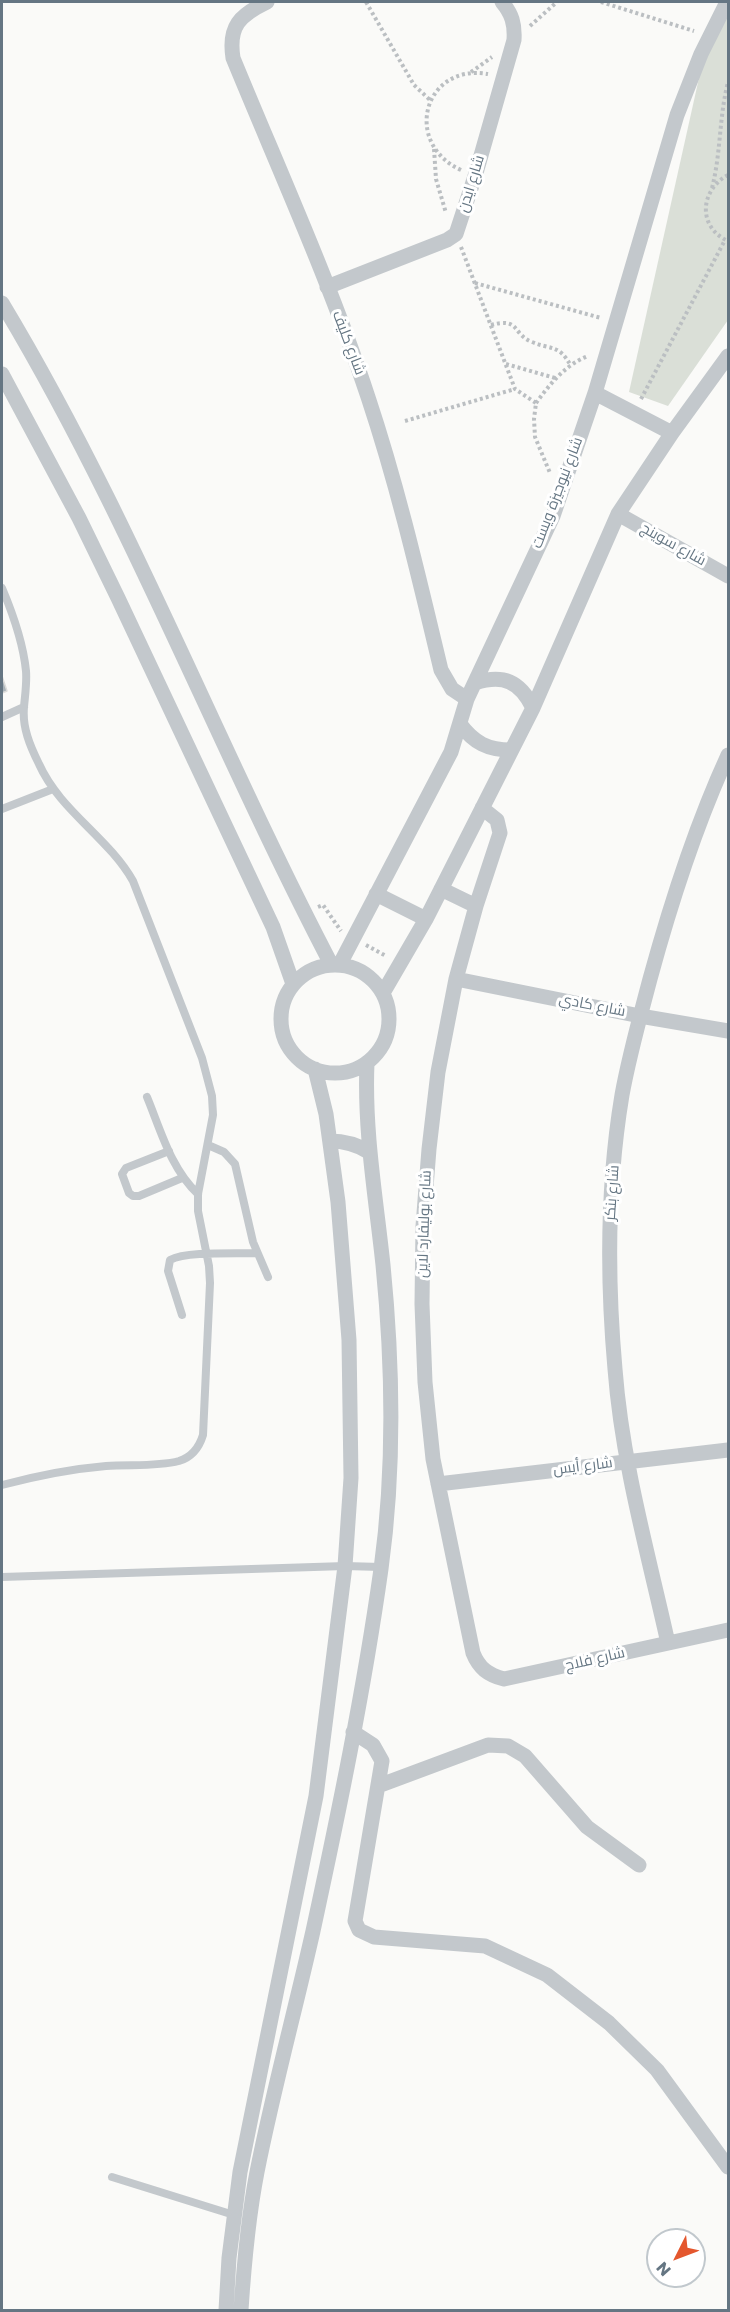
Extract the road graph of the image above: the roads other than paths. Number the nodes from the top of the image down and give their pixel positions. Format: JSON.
{"nodes":[{"id":1,"x":267,"y":2,"type":"edge"},
{"id":2,"x":502,"y":2,"type":"edge"},
{"id":3,"x":727,"y":2,"type":"edge"},
{"id":4,"x":327,"y":287,"type":"junction"},
{"id":5,"x":2,"y":303,"type":"edge"},
{"id":6,"x":729,"y":356,"type":"edge"},
{"id":7,"x":2,"y":374,"type":"edge"},
{"id":8,"x":595,"y":393,"type":"junction"},
{"id":9,"x":672,"y":433,"type":"junction"},
{"id":10,"x":618,"y":514,"type":"junction"},
{"id":11,"x":729,"y":576,"type":"edge"},
{"id":12,"x":2,"y":588,"type":"edge"},
{"id":13,"x":475,"y":683,"type":"junction"},
{"id":14,"x":467,"y":699,"type":"junction"},
{"id":15,"x":24,"y":707,"type":"junction"},
{"id":16,"x":532,"y":708,"type":"junction"},
{"id":17,"x":2,"y":717,"type":"edge"},
{"id":18,"x":460,"y":724,"type":"junction"},
{"id":19,"x":511,"y":750,"type":"junction"},
{"id":20,"x":729,"y":755,"type":"edge"},
{"id":21,"x":53,"y":789,"type":"junction"},
{"id":22,"x":483,"y":808,"type":"junction"},
{"id":23,"x":2,"y":809,"type":"edge"},
{"id":24,"x":441,"y":889,"type":"junction"},
{"id":25,"x":376,"y":894,"type":"junction"},
{"id":26,"x":476,"y":906,"type":"junction"},
{"id":27,"x":426,"y":919,"type":"junction"},
{"id":28,"x":336,"y":964,"type":"junction"},
{"id":29,"x":456,"y":979,"type":"junction"},
{"id":30,"x":293,"y":984,"type":"junction"},
{"id":31,"x":383,"y":993,"type":"junction"},
{"id":32,"x":640,"y":1016,"type":"junction"},
{"id":33,"x":729,"y":1031,"type":"edge"},
{"id":34,"x":367,"y":1063,"type":"junction"},
{"id":35,"x":315,"y":1069,"type":"junction"},
{"id":36,"x":147,"y":1097,"type":"dead end"},
{"id":37,"x":330,"y":1141,"type":"junction"},
{"id":38,"x":208,"y":1145,"type":"junction"},
{"id":39,"x":169,"y":1151,"type":"junction"},
{"id":40,"x":369,"y":1152,"type":"junction"},
{"id":41,"x":182,"y":1178,"type":"junction"},
{"id":42,"x":198,"y":1194,"type":"junction"},
{"id":43,"x":256,"y":1253,"type":"junction"},
{"id":44,"x":206,"y":1254,"type":"junction"},
{"id":45,"x":268,"y":1277,"type":"dead end"},
{"id":46,"x":182,"y":1316,"type":"dead end"},
{"id":47,"x":729,"y":1450,"type":"edge"},
{"id":48,"x":628,"y":1462,"type":"junction"},
{"id":49,"x":438,"y":1484,"type":"junction"},
{"id":50,"x":2,"y":1485,"type":"edge"},
{"id":51,"x":345,"y":1566,"type":"junction"},
{"id":52,"x":381,"y":1568,"type":"junction"},
{"id":53,"x":2,"y":1577,"type":"edge"},
{"id":54,"x":729,"y":1630,"type":"edge"},
{"id":55,"x":668,"y":1643,"type":"junction"},
{"id":56,"x":473,"y":1653,"type":"joint"},
{"id":57,"x":353,"y":1732,"type":"junction"},
{"id":58,"x":378,"y":1786,"type":"junction"},
{"id":59,"x":639,"y":1865,"type":"dead end"},
{"id":60,"x":729,"y":2167,"type":"edge"},
{"id":61,"x":112,"y":2177,"type":"dead end"},
{"id":62,"x":234,"y":2215,"type":"junction"},
{"id":63,"x":226,"y":2310,"type":"edge"},
{"id":64,"x":241,"y":2310,"type":"edge"}],
"edges":[{"from":1,"to":4,"type":"street","name":"شارع كليف"},
{"from":2,"to":4,"type":"street","name":"شارع ايدن"},
{"from":3,"to":8,"type":"street","name":"شارع نيوجيزة ويست"},
{"from":4,"to":14,"type":"street","name":"شارع كليف"},
{"from":5,"to":28,"type":"street"},
{"from":6,"to":9,"type":"street"},
{"from":7,"to":30,"type":"street"},
{"from":8,"to":9,"type":"street"},
{"from":8,"to":13,"type":"street","name":"شارع نيوجيزة ويست"},
{"from":9,"to":10,"type":"street"},
{"from":10,"to":11,"type":"street","name":"شارع سوينج"},
{"from":10,"to":16,"type":"street"},
{"from":12,"to":15,"type":"lane"},
{"from":13,"to":14,"type":"street","name":"شارع نيوجيزة ويست"},
{"from":13,"to":16,"type":"street"},
{"from":14,"to":18,"type":"street","name":"شارع نيوجيزة ويست"},
{"from":15,"to":17,"type":"lane"},
{"from":15,"to":21,"type":"lane"},
{"from":16,"to":19,"type":"street"},
{"from":18,"to":19,"type":"street"},
{"from":18,"to":25,"type":"street","name":"شارع نيوجيزة ويست"},
{"from":19,"to":22,"type":"street"},
{"from":20,"to":32,"type":"street","name":"شارع بنكر"},
{"from":21,"to":23,"type":"lane"},
{"from":21,"to":38,"type":"lane"},
{"from":22,"to":24,"type":"street"},
{"from":22,"to":26,"type":"street","name":"شارع بوليفارد لاين"},
{"from":24,"to":26,"type":"street"},
{"from":24,"to":27,"type":"street"},
{"from":25,"to":27,"type":"street"},
{"from":25,"to":28,"type":"street","name":"شارع نيوجيزة ويست"},
{"from":26,"to":29,"type":"street","name":"شارع بوليفارد لاين"},
{"from":27,"to":31,"type":"street"},
{"from":28,"to":30,"type":"street"},
{"from":28,"to":31,"type":"street"},
{"from":29,"to":32,"type":"street","name":"شارع كادي"},
{"from":29,"to":49,"type":"street","name":"شارع بوليفارد لاين"},
{"from":30,"to":35,"type":"street"},
{"from":31,"to":34,"type":"street"},
{"from":32,"to":33,"type":"street","name":"شارع كادي"},
{"from":32,"to":48,"type":"street","name":"شارع بنكر"},
{"from":34,"to":35,"type":"street"},
{"from":34,"to":40,"type":"street"},
{"from":35,"to":37,"type":"street"},
{"from":36,"to":39,"type":"lane"},
{"from":37,"to":40,"type":"street"},
{"from":37,"to":51,"type":"street"},
{"from":38,"to":42,"type":"lane"},
{"from":38,"to":43,"type":"lane"},
{"from":39,"to":41,"type":"lane"},
{"from":39,"to":41,"type":"lane"},
{"from":40,"to":52,"type":"street"},
{"from":41,"to":42,"type":"lane"},
{"from":42,"to":44,"type":"lane"},
{"from":43,"to":44,"type":"lane"},
{"from":43,"to":45,"type":"lane"},
{"from":44,"to":46,"type":"lane"},
{"from":44,"to":50,"type":"lane"},
{"from":47,"to":48,"type":"street","name":"شارع أيس"},
{"from":48,"to":49,"type":"street","name":"شارع أيس"},
{"from":48,"to":55,"type":"street","name":"شارع بنكر"},
{"from":49,"to":56,"type":"street","name":"شارع بوليفارد لاين"},
{"from":51,"to":52,"type":"lane"},
{"from":51,"to":53,"type":"lane"},
{"from":51,"to":62,"type":"street"},
{"from":52,"to":57,"type":"street"},
{"from":54,"to":55,"type":"street","name":"شارع فلاج"},
{"from":55,"to":56,"type":"street","name":"شارع فلاج"},
{"from":57,"to":58,"type":"street"},
{"from":57,"to":64,"type":"street"},
{"from":58,"to":59,"type":"street"},
{"from":58,"to":60,"type":"street"},
{"from":61,"to":62,"type":"lane"},
{"from":62,"to":63,"type":"street"}]}
